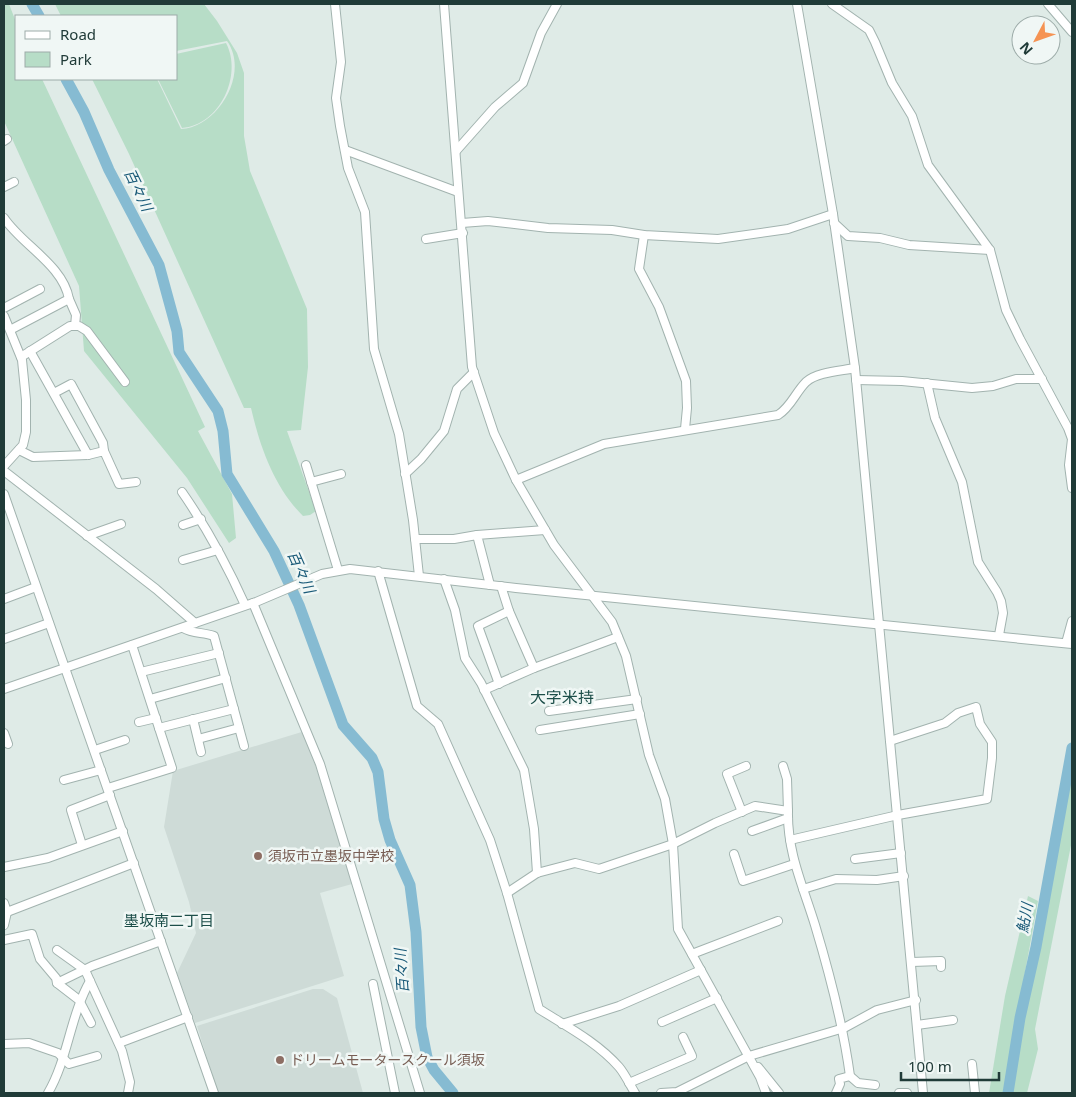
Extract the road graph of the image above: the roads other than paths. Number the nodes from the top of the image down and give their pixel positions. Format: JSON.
{"nodes":[{"id":1,"x":335,"y":4,"type":"edge"},
{"id":2,"x":444,"y":4,"type":"edge"},
{"id":3,"x":557,"y":4,"type":"edge"},
{"id":4,"x":797,"y":4,"type":"edge"},
{"id":5,"x":832,"y":4,"type":"edge"},
{"id":6,"x":1048,"y":4,"type":"edge"},
{"id":7,"x":1072,"y":32,"type":"edge"},
{"id":8,"x":344,"y":150,"type":"junction"},
{"id":9,"x":456,"y":151,"type":"junction"},
{"id":10,"x":14,"y":182,"type":"dead end"},
{"id":11,"x":4,"y":187,"type":"edge"},
{"id":12,"x":458,"y":192,"type":"junction"},
{"id":13,"x":833,"y":214,"type":"junction"},
{"id":14,"x":4,"y":219,"type":"edge"},
{"id":15,"x":462,"y":222,"type":"junction"},
{"id":16,"x":834,"y":224,"type":"junction"},
{"id":17,"x":463,"y":233,"type":"junction"},
{"id":18,"x":644,"y":235,"type":"junction"},
{"id":19,"x":426,"y":239,"type":"dead end"},
{"id":20,"x":990,"y":250,"type":"junction"},
{"id":21,"x":40,"y":289,"type":"dead end"},
{"id":22,"x":69,"y":299,"type":"junction"},
{"id":23,"x":4,"y":308,"type":"edge"},
{"id":24,"x":4,"y":316,"type":"edge"},
{"id":25,"x":75,"y":326,"type":"junction"},
{"id":26,"x":10,"y":330,"type":"junction"},
{"id":27,"x":30,"y":351,"type":"junction"},
{"id":28,"x":21,"y":357,"type":"junction"},
{"id":29,"x":855,"y":368,"type":"junction"},
{"id":30,"x":474,"y":372,"type":"junction"},
{"id":31,"x":1042,"y":379,"type":"junction"},
{"id":32,"x":856,"y":380,"type":"junction"},
{"id":33,"x":125,"y":382,"type":"dead end"},
{"id":34,"x":927,"y":383,"type":"junction"},
{"id":35,"x":54,"y":393,"type":"junction"},
{"id":36,"x":685,"y":429,"type":"junction"},
{"id":37,"x":19,"y":450,"type":"junction"},
{"id":38,"x":104,"y":451,"type":"junction"},
{"id":39,"x":88,"y":455,"type":"junction"},
{"id":40,"x":306,"y":465,"type":"dead end"},
{"id":41,"x":4,"y":466,"type":"edge"},
{"id":42,"x":4,"y":471,"type":"edge"},
{"id":43,"x":405,"y":474,"type":"junction"},
{"id":44,"x":337,"y":476,"type":"dead end"},
{"id":45,"x":516,"y":480,"type":"junction"},
{"id":46,"x":136,"y":482,"type":"dead end"},
{"id":47,"x":311,"y":482,"type":"junction"},
{"id":48,"x":1072,"y":488,"type":"edge"},
{"id":49,"x":182,"y":492,"type":"dead end"},
{"id":50,"x":4,"y":494,"type":"edge"},
{"id":51,"x":201,"y":519,"type":"junction"},
{"id":52,"x":121,"y":524,"type":"dead end"},
{"id":53,"x":183,"y":525,"type":"dead end"},
{"id":54,"x":545,"y":530,"type":"junction"},
{"id":55,"x":477,"y":535,"type":"junction"},
{"id":56,"x":87,"y":536,"type":"junction"},
{"id":57,"x":414,"y":539,"type":"junction"},
{"id":58,"x":218,"y":550,"type":"junction"},
{"id":59,"x":184,"y":560,"type":"dead end"},
{"id":60,"x":338,"y":570,"type":"junction"},
{"id":61,"x":378,"y":572,"type":"junction"},
{"id":62,"x":419,"y":576,"type":"junction"},
{"id":63,"x":444,"y":579,"type":"junction"},
{"id":64,"x":490,"y":585,"type":"junction"},
{"id":65,"x":501,"y":586,"type":"junction"},
{"id":66,"x":36,"y":587,"type":"junction"},
{"id":67,"x":593,"y":594,"type":"junction"},
{"id":68,"x":4,"y":599,"type":"edge"},
{"id":69,"x":251,"y":603,"type":"junction"},
{"id":70,"x":509,"y":611,"type":"junction"},
{"id":71,"x":1072,"y":621,"type":"edge"},
{"id":72,"x":49,"y":623,"type":"junction"},
{"id":73,"x":194,"y":623,"type":"junction"},
{"id":74,"x":878,"y":623,"type":"junction"},
{"id":75,"x":182,"y":628,"type":"junction"},
{"id":76,"x":999,"y":635,"type":"junction"},
{"id":77,"x":618,"y":636,"type":"junction"},
{"id":78,"x":4,"y":639,"type":"edge"},
{"id":79,"x":1070,"y":643,"type":"edge"},
{"id":80,"x":132,"y":645,"type":"junction"},
{"id":81,"x":219,"y":653,"type":"junction"},
{"id":82,"x":65,"y":668,"type":"junction"},
{"id":83,"x":534,"y":668,"type":"junction"},
{"id":84,"x":141,"y":672,"type":"junction"},
{"id":85,"x":226,"y":678,"type":"junction"},
{"id":86,"x":499,"y":684,"type":"junction"},
{"id":87,"x":4,"y":689,"type":"edge"},
{"id":88,"x":484,"y":690,"type":"junction"},
{"id":89,"x":150,"y":699,"type":"junction"},
{"id":90,"x":636,"y":699,"type":"junction"},
{"id":91,"x":234,"y":709,"type":"junction"},
{"id":92,"x":549,"y":712,"type":"dead end"},
{"id":93,"x":640,"y":714,"type":"junction"},
{"id":94,"x":156,"y":718,"type":"junction"},
{"id":95,"x":193,"y":719,"type":"junction"},
{"id":96,"x":139,"y":722,"type":"dead end"},
{"id":97,"x":159,"y":728,"type":"junction"},
{"id":98,"x":239,"y":728,"type":"junction"},
{"id":99,"x":540,"y":730,"type":"dead end"},
{"id":100,"x":4,"y":733,"type":"edge"},
{"id":101,"x":198,"y":739,"type":"junction"},
{"id":102,"x":125,"y":740,"type":"dead end"},
{"id":103,"x":890,"y":741,"type":"junction"},
{"id":104,"x":8,"y":744,"type":"dead end"},
{"id":105,"x":244,"y":746,"type":"dead end"},
{"id":106,"x":95,"y":750,"type":"junction"},
{"id":107,"x":201,"y":752,"type":"dead end"},
{"id":108,"x":746,"y":766,"type":"dead end"},
{"id":109,"x":783,"y":766,"type":"dead end"},
{"id":110,"x":102,"y":770,"type":"junction"},
{"id":111,"x":64,"y":780,"type":"dead end"},
{"id":112,"x":109,"y":792,"type":"junction"},
{"id":113,"x":742,"y":812,"type":"junction"},
{"id":114,"x":788,"y":814,"type":"junction"},
{"id":115,"x":898,"y":815,"type":"junction"},
{"id":116,"x":123,"y":831,"type":"junction"},
{"id":117,"x":752,"y":831,"type":"dead end"},
{"id":118,"x":790,"y":840,"type":"junction"},
{"id":119,"x":673,"y":844,"type":"junction"},
{"id":120,"x":82,"y":845,"type":"junction"},
{"id":121,"x":901,"y":852,"type":"junction"},
{"id":122,"x":734,"y":854,"type":"dead end"},
{"id":123,"x":855,"y":860,"type":"dead end"},
{"id":124,"x":134,"y":863,"type":"junction"},
{"id":125,"x":794,"y":864,"type":"junction"},
{"id":126,"x":4,"y":867,"type":"edge"},
{"id":127,"x":537,"y":873,"type":"junction"},
{"id":128,"x":904,"y":876,"type":"junction"},
{"id":129,"x":803,"y":889,"type":"junction"},
{"id":130,"x":507,"y":893,"type":"junction"},
{"id":131,"x":4,"y":904,"type":"edge"},
{"id":132,"x":7,"y":912,"type":"junction"},
{"id":133,"x":778,"y":921,"type":"dead end"},
{"id":134,"x":4,"y":925,"type":"edge"},
{"id":135,"x":4,"y":940,"type":"edge"},
{"id":136,"x":161,"y":941,"type":"junction"},
{"id":137,"x":57,"y":950,"type":"dead end"},
{"id":138,"x":692,"y":954,"type":"junction"},
{"id":139,"x":912,"y":962,"type":"junction"},
{"id":140,"x":941,"y":962,"type":"dead end"},
{"id":141,"x":85,"y":970,"type":"junction"},
{"id":142,"x":700,"y":970,"type":"junction"},
{"id":143,"x":90,"y":980,"type":"junction"},
{"id":144,"x":57,"y":984,"type":"junction"},
{"id":145,"x":372,"y":984,"type":"dead end"},
{"id":146,"x":717,"y":998,"type":"junction"},
{"id":147,"x":79,"y":1000,"type":"junction"},
{"id":148,"x":916,"y":1000,"type":"junction"},
{"id":149,"x":188,"y":1017,"type":"junction"},
{"id":150,"x":953,"y":1020,"type":"dead end"},
{"id":151,"x":91,"y":1022,"type":"dead end"},
{"id":152,"x":662,"y":1022,"type":"dead end"},
{"id":153,"x":562,"y":1024,"type":"junction"},
{"id":154,"x":918,"y":1025,"type":"junction"},
{"id":155,"x":844,"y":1028,"type":"junction"},
{"id":156,"x":683,"y":1037,"type":"dead end"},
{"id":157,"x":119,"y":1043,"type":"junction"},
{"id":158,"x":4,"y":1044,"type":"edge"},
{"id":159,"x":97,"y":1056,"type":"dead end"},
{"id":160,"x":749,"y":1056,"type":"junction"},
{"id":161,"x":62,"y":1058,"type":"junction"},
{"id":162,"x":972,"y":1064,"type":"dead end"},
{"id":163,"x":850,"y":1076,"type":"junction"},
{"id":164,"x":629,"y":1083,"type":"junction"},
{"id":165,"x":875,"y":1085,"type":"dead end"},
{"id":166,"x":48,"y":1093,"type":"edge"},
{"id":167,"x":128,"y":1093,"type":"edge"},
{"id":168,"x":214,"y":1093,"type":"edge"},
{"id":169,"x":395,"y":1093,"type":"edge"},
{"id":170,"x":420,"y":1093,"type":"edge"},
{"id":171,"x":635,"y":1093,"type":"edge"},
{"id":172,"x":661,"y":1093,"type":"edge"},
{"id":173,"x":766,"y":1093,"type":"edge"},
{"id":174,"x":779,"y":1093,"type":"edge"},
{"id":175,"x":836,"y":1093,"type":"edge"},
{"id":176,"x":899,"y":1093,"type":"edge"},
{"id":177,"x":907,"y":1093,"type":"edge"},
{"id":178,"x":923,"y":1093,"type":"edge"},
{"id":179,"x":975,"y":1093,"type":"edge"}],
"edges":[{"from":1,"to":8,"type":"street"},
{"from":2,"to":9,"type":"street"},
{"from":3,"to":9,"type":"street"},
{"from":4,"to":13,"type":"street"},
{"from":5,"to":20,"type":"street"},
{"from":6,"to":7,"type":"street"},
{"from":8,"to":12,"type":"street"},
{"from":8,"to":43,"type":"street"},
{"from":9,"to":12,"type":"street"},
{"from":10,"to":11,"type":"street"},
{"from":12,"to":15,"type":"street"},
{"from":13,"to":16,"type":"street"},
{"from":13,"to":18,"type":"street"},
{"from":14,"to":22,"type":"street"},
{"from":15,"to":17,"type":"street"},
{"from":15,"to":18,"type":"street"},
{"from":16,"to":20,"type":"street"},
{"from":16,"to":29,"type":"street"},
{"from":17,"to":19,"type":"street"},
{"from":17,"to":30,"type":"street"},
{"from":18,"to":36,"type":"street"},
{"from":20,"to":31,"type":"street"},
{"from":21,"to":23,"type":"street"},
{"from":22,"to":25,"type":"street"},
{"from":22,"to":26,"type":"street"},
{"from":24,"to":26,"type":"street"},
{"from":25,"to":27,"type":"street"},
{"from":25,"to":33,"type":"street"},
{"from":26,"to":28,"type":"street"},
{"from":27,"to":28,"type":"street"},
{"from":27,"to":35,"type":"street"},
{"from":28,"to":37,"type":"street"},
{"from":29,"to":32,"type":"street"},
{"from":29,"to":36,"type":"street"},
{"from":30,"to":43,"type":"street"},
{"from":30,"to":45,"type":"street"},
{"from":31,"to":34,"type":"street"},
{"from":31,"to":48,"type":"street"},
{"from":32,"to":34,"type":"street"},
{"from":32,"to":74,"type":"street"},
{"from":34,"to":76,"type":"street"},
{"from":35,"to":38,"type":"street"},
{"from":35,"to":39,"type":"street"},
{"from":36,"to":45,"type":"street"},
{"from":37,"to":39,"type":"street"},
{"from":37,"to":41,"type":"street"},
{"from":38,"to":39,"type":"street"},
{"from":38,"to":46,"type":"street"},
{"from":40,"to":47,"type":"street"},
{"from":42,"to":56,"type":"street"},
{"from":43,"to":57,"type":"street"},
{"from":44,"to":47,"type":"street"},
{"from":45,"to":54,"type":"street"},
{"from":47,"to":60,"type":"street"},
{"from":49,"to":51,"type":"street"},
{"from":50,"to":66,"type":"street"},
{"from":51,"to":53,"type":"street"},
{"from":51,"to":58,"type":"street"},
{"from":52,"to":56,"type":"street"},
{"from":54,"to":55,"type":"street"},
{"from":54,"to":67,"type":"street"},
{"from":55,"to":57,"type":"street"},
{"from":55,"to":64,"type":"street"},
{"from":56,"to":73,"type":"street"},
{"from":57,"to":62,"type":"street"},
{"from":58,"to":59,"type":"street"},
{"from":58,"to":69,"type":"street"},
{"from":60,"to":61,"type":"street"},
{"from":60,"to":69,"type":"street"},
{"from":61,"to":62,"type":"street"},
{"from":61,"to":130,"type":"street"},
{"from":62,"to":63,"type":"street"},
{"from":63,"to":64,"type":"street"},
{"from":63,"to":88,"type":"street"},
{"from":64,"to":65,"type":"street"},
{"from":65,"to":67,"type":"street"},
{"from":65,"to":70,"type":"street"},
{"from":66,"to":68,"type":"street"},
{"from":66,"to":72,"type":"street"},
{"from":67,"to":74,"type":"street"},
{"from":67,"to":77,"type":"street"},
{"from":69,"to":73,"type":"street"},
{"from":69,"to":170,"type":"street"},
{"from":70,"to":83,"type":"street"},
{"from":70,"to":86,"type":"street"},
{"from":71,"to":79,"type":"street"},
{"from":72,"to":78,"type":"street"},
{"from":72,"to":82,"type":"street"},
{"from":73,"to":75,"type":"street"},
{"from":74,"to":76,"type":"street"},
{"from":74,"to":103,"type":"street"},
{"from":75,"to":80,"type":"street"},
{"from":75,"to":81,"type":"street"},
{"from":76,"to":79,"type":"street"},
{"from":77,"to":83,"type":"street"},
{"from":77,"to":90,"type":"street"},
{"from":80,"to":82,"type":"street"},
{"from":80,"to":84,"type":"street"},
{"from":81,"to":84,"type":"street"},
{"from":81,"to":85,"type":"street"},
{"from":82,"to":87,"type":"street"},
{"from":82,"to":106,"type":"street"},
{"from":83,"to":86,"type":"street"},
{"from":84,"to":89,"type":"street"},
{"from":85,"to":89,"type":"street"},
{"from":85,"to":91,"type":"street"},
{"from":86,"to":88,"type":"street"},
{"from":88,"to":127,"type":"street"},
{"from":89,"to":94,"type":"street"},
{"from":90,"to":92,"type":"street"},
{"from":90,"to":93,"type":"street"},
{"from":91,"to":95,"type":"street"},
{"from":91,"to":98,"type":"street"},
{"from":93,"to":99,"type":"street"},
{"from":93,"to":119,"type":"street"},
{"from":94,"to":96,"type":"street"},
{"from":94,"to":97,"type":"street"},
{"from":95,"to":97,"type":"street"},
{"from":95,"to":101,"type":"street"},
{"from":97,"to":112,"type":"street"},
{"from":98,"to":101,"type":"street"},
{"from":98,"to":105,"type":"street"},
{"from":100,"to":104,"type":"street"},
{"from":101,"to":107,"type":"street"},
{"from":102,"to":106,"type":"street"},
{"from":103,"to":115,"type":"street"},
{"from":103,"to":115,"type":"street"},
{"from":106,"to":110,"type":"street"},
{"from":108,"to":113,"type":"street"},
{"from":109,"to":114,"type":"street"},
{"from":110,"to":111,"type":"street"},
{"from":110,"to":112,"type":"street"},
{"from":112,"to":116,"type":"street"},
{"from":112,"to":120,"type":"street"},
{"from":113,"to":114,"type":"street"},
{"from":113,"to":119,"type":"street"},
{"from":114,"to":117,"type":"street"},
{"from":114,"to":118,"type":"street"},
{"from":115,"to":118,"type":"street"},
{"from":115,"to":121,"type":"street"},
{"from":116,"to":120,"type":"street"},
{"from":116,"to":124,"type":"street"},
{"from":118,"to":125,"type":"street"},
{"from":119,"to":127,"type":"street"},
{"from":119,"to":138,"type":"street"},
{"from":120,"to":126,"type":"street"},
{"from":121,"to":123,"type":"street"},
{"from":121,"to":128,"type":"street"},
{"from":122,"to":125,"type":"street"},
{"from":124,"to":132,"type":"street"},
{"from":124,"to":136,"type":"street"},
{"from":125,"to":129,"type":"street"},
{"from":127,"to":130,"type":"street"},
{"from":128,"to":129,"type":"street"},
{"from":128,"to":139,"type":"street"},
{"from":129,"to":155,"type":"street"},
{"from":130,"to":153,"type":"street"},
{"from":131,"to":132,"type":"street"},
{"from":132,"to":134,"type":"street"},
{"from":133,"to":138,"type":"street"},
{"from":135,"to":144,"type":"street"},
{"from":136,"to":141,"type":"street"},
{"from":136,"to":149,"type":"street"},
{"from":137,"to":141,"type":"street"},
{"from":138,"to":142,"type":"street"},
{"from":139,"to":140,"type":"street"},
{"from":139,"to":148,"type":"street"},
{"from":141,"to":143,"type":"street"},
{"from":141,"to":144,"type":"street"},
{"from":142,"to":146,"type":"street"},
{"from":142,"to":153,"type":"street"},
{"from":143,"to":147,"type":"street"},
{"from":143,"to":157,"type":"street"},
{"from":144,"to":147,"type":"street"},
{"from":145,"to":169,"type":"street"},
{"from":146,"to":152,"type":"street"},
{"from":146,"to":160,"type":"street"},
{"from":147,"to":151,"type":"street"},
{"from":147,"to":161,"type":"street"},
{"from":148,"to":154,"type":"street"},
{"from":148,"to":155,"type":"street"},
{"from":149,"to":157,"type":"street"},
{"from":149,"to":168,"type":"street"},
{"from":150,"to":154,"type":"street"},
{"from":153,"to":164,"type":"street"},
{"from":154,"to":178,"type":"street"},
{"from":155,"to":160,"type":"street"},
{"from":155,"to":163,"type":"street"},
{"from":156,"to":164,"type":"street"},
{"from":157,"to":167,"type":"street"},
{"from":158,"to":161,"type":"street"},
{"from":159,"to":161,"type":"street"},
{"from":160,"to":172,"type":"street"},
{"from":160,"to":173,"type":"street"},
{"from":160,"to":174,"type":"street"},
{"from":161,"to":166,"type":"street"},
{"from":162,"to":179,"type":"street"},
{"from":163,"to":165,"type":"street"},
{"from":163,"to":175,"type":"street"},
{"from":164,"to":171,"type":"street"},
{"from":176,"to":177,"type":"street"}]}
